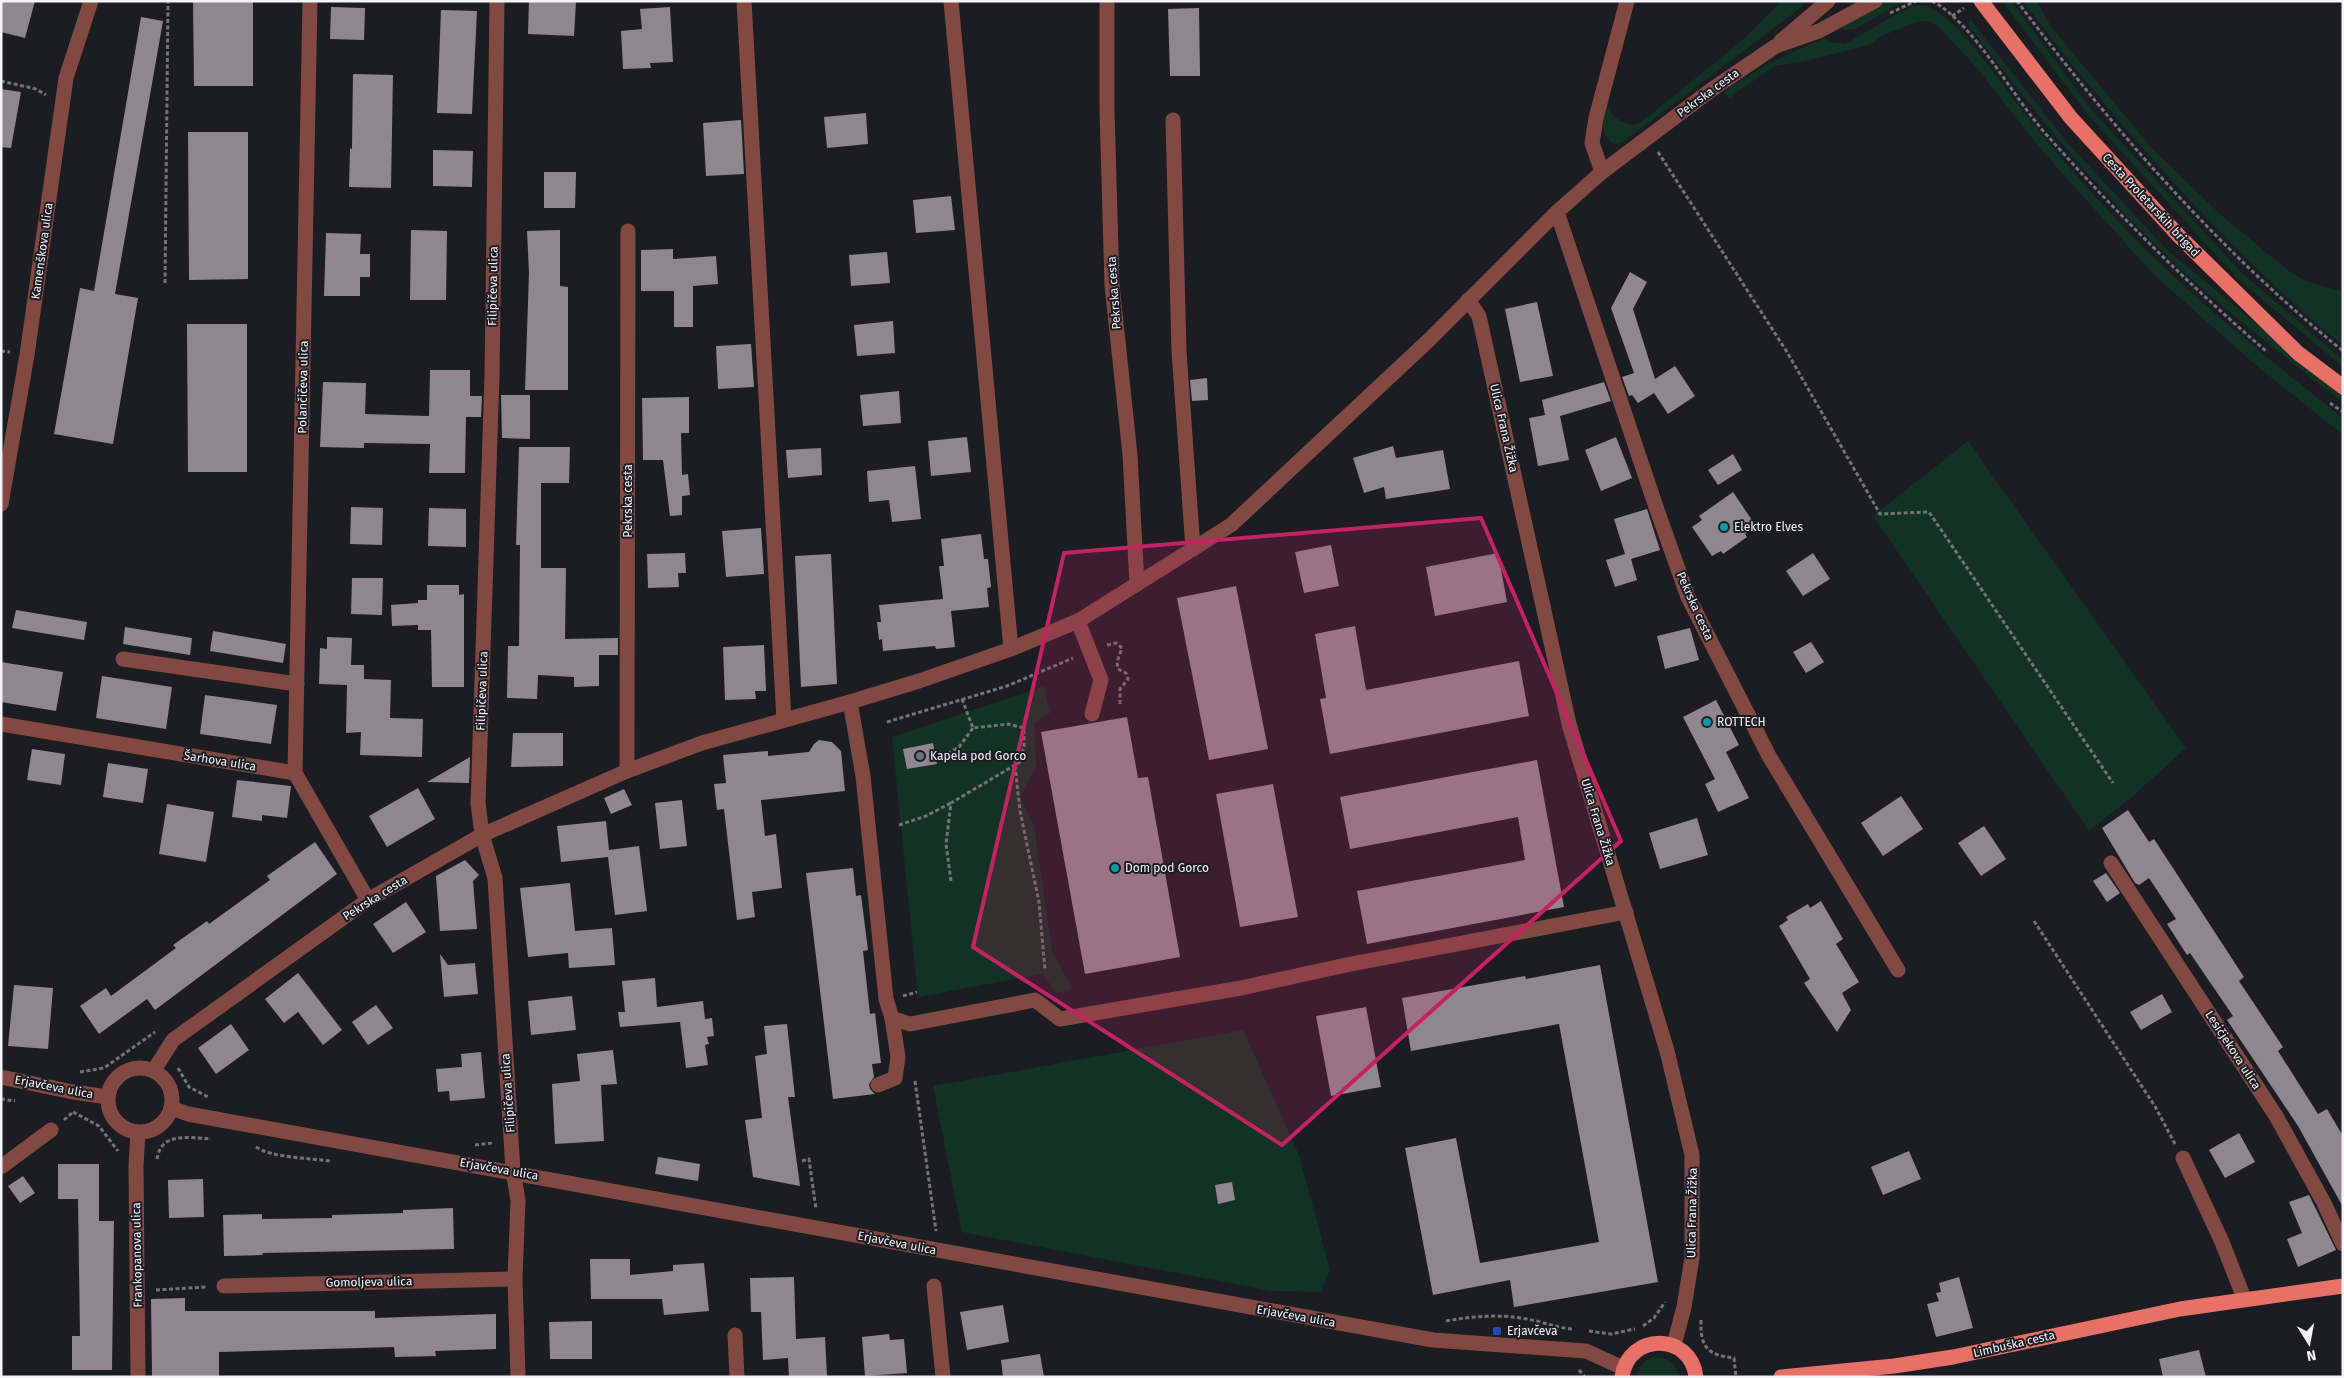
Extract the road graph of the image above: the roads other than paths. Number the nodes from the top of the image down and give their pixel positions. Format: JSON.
{"nodes":[{"id":1,"x":91,"y":1,"type":"edge"},
{"id":2,"x":310,"y":1,"type":"edge"},
{"id":3,"x":496,"y":1,"type":"edge"},
{"id":4,"x":744,"y":1,"type":"edge"},
{"id":5,"x":951,"y":1,"type":"edge"},
{"id":6,"x":1107,"y":1,"type":"edge"},
{"id":7,"x":1627,"y":1,"type":"edge"},
{"id":8,"x":1828,"y":1,"type":"edge"},
{"id":9,"x":1875,"y":1,"type":"edge"},
{"id":10,"x":1981,"y":1,"type":"edge"},
{"id":11,"x":1776,"y":46,"type":"junction"},
{"id":12,"x":1173,"y":120,"type":"dead end"},
{"id":13,"x":1602,"y":172,"type":"junction"},
{"id":14,"x":1557,"y":212,"type":"junction"},
{"id":15,"x":628,"y":230,"type":"dead end"},
{"id":16,"x":1468,"y":300,"type":"junction"},
{"id":17,"x":2343,"y":386,"type":"edge"},
{"id":18,"x":1,"y":504,"type":"edge"},
{"id":19,"x":1193,"y":549,"type":"junction"},
{"id":20,"x":1137,"y":584,"type":"junction"},
{"id":21,"x":1078,"y":621,"type":"junction"},
{"id":22,"x":1011,"y":649,"type":"junction"},
{"id":23,"x":123,"y":659,"type":"dead end"},
{"id":24,"x":297,"y":684,"type":"junction"},
{"id":25,"x":850,"y":702,"type":"junction"},
{"id":26,"x":1092,"y":714,"type":"dead end"},
{"id":27,"x":784,"y":720,"type":"junction"},
{"id":28,"x":1,"y":724,"type":"edge"},
{"id":29,"x":627,"y":771,"type":"junction"},
{"id":30,"x":295,"y":773,"type":"junction"},
{"id":31,"x":482,"y":834,"type":"junction"},
{"id":32,"x":2111,"y":863,"type":"dead end"},
{"id":33,"x":368,"y":900,"type":"junction"},
{"id":34,"x":1626,"y":912,"type":"junction"},
{"id":35,"x":1898,"y":970,"type":"dead end"},
{"id":36,"x":892,"y":1018,"type":"junction"},
{"id":37,"x":154,"y":1070,"type":"junction"},
{"id":38,"x":1,"y":1077,"type":"edge"},
{"id":39,"x":878,"y":1085,"type":"dead end"},
{"id":40,"x":108,"y":1098,"type":"junction"},
{"id":41,"x":171,"y":1108,"type":"junction"},
{"id":42,"x":51,"y":1130,"type":"dead end"},
{"id":43,"x":138,"y":1132,"type":"junction"},
{"id":44,"x":2183,"y":1158,"type":"road end"},
{"id":45,"x":1,"y":1167,"type":"edge"},
{"id":46,"x":513,"y":1171,"type":"junction"},
{"id":47,"x":2343,"y":1244,"type":"edge"},
{"id":48,"x":515,"y":1279,"type":"junction"},
{"id":49,"x":224,"y":1286,"type":"road end"},
{"id":50,"x":934,"y":1286,"type":"dead end"},
{"id":51,"x":2343,"y":1286,"type":"edge"},
{"id":52,"x":2244,"y":1298,"type":"junction"},
{"id":53,"x":735,"y":1334,"type":"dead end"},
{"id":54,"x":1674,"y":1345,"type":"junction"},
{"id":55,"x":1622,"y":1372,"type":"edge"},
{"id":56,"x":138,"y":1377,"type":"edge"},
{"id":57,"x":518,"y":1377,"type":"edge"},
{"id":58,"x":737,"y":1377,"type":"edge"},
{"id":59,"x":943,"y":1377,"type":"edge"},
{"id":60,"x":1696,"y":1377,"type":"edge"},
{"id":61,"x":1781,"y":1377,"type":"edge"}],
"edges":[{"from":1,"to":18,"type":"street","name":"Kamenškova ulica"},
{"from":2,"to":24,"type":"street","name":"Polančičeva ulica"},
{"from":3,"to":31,"type":"street","name":"Filipičeva ulica"},
{"from":4,"to":27,"type":"street"},
{"from":5,"to":22,"type":"street"},
{"from":6,"to":20,"type":"street","name":"Pekrska cesta"},
{"from":7,"to":13,"type":"street"},
{"from":8,"to":11,"type":"street"},
{"from":9,"to":11,"type":"street","name":"Pekrska cesta"},
{"from":10,"to":17,"type":"main road","name":"Cesta Proletarskih brigad"},
{"from":11,"to":13,"type":"street","name":"Pekrska cesta"},
{"from":12,"to":19,"type":"street"},
{"from":13,"to":14,"type":"street","name":"Pekrska cesta"},
{"from":14,"to":16,"type":"street","name":"Pekrska cesta"},
{"from":14,"to":35,"type":"street","name":"Pekrska cesta"},
{"from":15,"to":29,"type":"street","name":"Pekrska cesta"},
{"from":16,"to":19,"type":"street","name":"Pekrska cesta"},
{"from":16,"to":34,"type":"street","name":"Ulica Frana Žižka"},
{"from":19,"to":20,"type":"street","name":"Pekrska cesta"},
{"from":20,"to":21,"type":"street","name":"Pekrska cesta"},
{"from":21,"to":22,"type":"street","name":"Pekrska cesta"},
{"from":21,"to":26,"type":"street"},
{"from":22,"to":25,"type":"street","name":"Pekrska cesta"},
{"from":23,"to":24,"type":"street"},
{"from":24,"to":30,"type":"street","name":"Polančičeva ulica"},
{"from":25,"to":27,"type":"street","name":"Pekrska cesta"},
{"from":25,"to":36,"type":"street"},
{"from":27,"to":29,"type":"street","name":"Pekrska cesta"},
{"from":28,"to":30,"type":"street","name":"Šarhova ulica"},
{"from":29,"to":31,"type":"street","name":"Pekrska cesta"},
{"from":30,"to":33,"type":"street"},
{"from":31,"to":33,"type":"street","name":"Pekrska cesta"},
{"from":31,"to":46,"type":"street","name":"Filipičeva ulica"},
{"from":32,"to":47,"type":"street","name":"Lesičjekova ulica"},
{"from":33,"to":37,"type":"street","name":"Pekrska cesta"},
{"from":34,"to":36,"type":"street"},
{"from":34,"to":54,"type":"street","name":"Ulica Frana Žižka"},
{"from":36,"to":39,"type":"street"},
{"from":37,"to":40,"type":"street","name":"Erjavčeva ulica"},
{"from":37,"to":41,"type":"street"},
{"from":38,"to":40,"type":"street","name":"Erjavčeva ulica"},
{"from":40,"to":43,"type":"street","name":"Erjavčeva ulica"},
{"from":41,"to":43,"type":"street"},
{"from":41,"to":46,"type":"street","name":"Erjavčeva ulica"},
{"from":42,"to":45,"type":"street"},
{"from":43,"to":56,"type":"street","name":"Frankopanova ulica"},
{"from":44,"to":52,"type":"street"},
{"from":46,"to":48,"type":"street","name":"Filipičeva ulica"},
{"from":46,"to":55,"type":"street","name":"Erjavčeva ulica"},
{"from":48,"to":49,"type":"street","name":"Gomoljeva ulica"},
{"from":48,"to":57,"type":"street","name":"Filipičeva ulica"},
{"from":50,"to":59,"type":"street"},
{"from":51,"to":52,"type":"main road","name":"Limbuška cesta"},
{"from":52,"to":61,"type":"main road","name":"Limbuška cesta"},
{"from":53,"to":58,"type":"street"},
{"from":54,"to":55,"type":"main road"},
{"from":54,"to":60,"type":"main road"}]}
